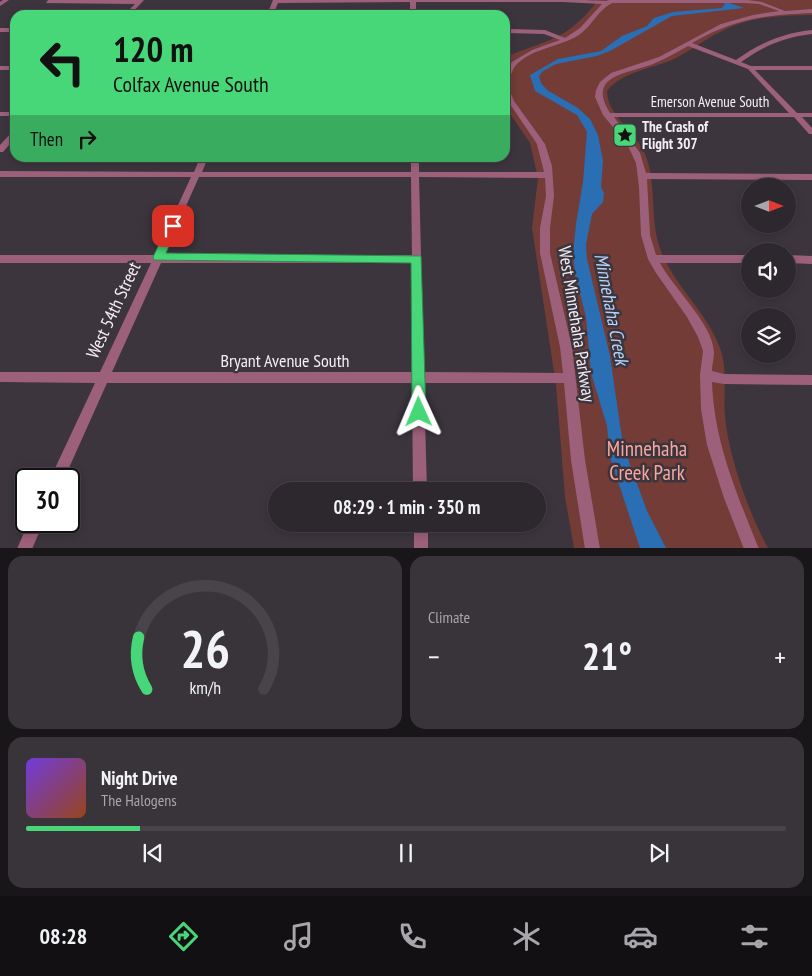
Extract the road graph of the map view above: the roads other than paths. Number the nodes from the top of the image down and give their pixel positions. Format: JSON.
{"nodes":[{"id":1,"x":6,"y":0,"type":"edge"},
{"id":2,"x":276,"y":0,"type":"edge"},
{"id":3,"x":413,"y":0,"type":"edge"},
{"id":4,"x":549,"y":0,"type":"edge"},
{"id":5,"x":696,"y":0,"type":"edge"},
{"id":6,"x":714,"y":0,"type":"edge"},
{"id":7,"x":733,"y":0,"type":"edge"},
{"id":8,"x":140,"y":1,"type":"edge"},
{"id":9,"x":0,"y":2,"type":"edge"},
{"id":10,"x":48,"y":2,"type":"dead end"},
{"id":11,"x":606,"y":3,"type":"junction"},
{"id":12,"x":785,"y":12,"type":"junction"},
{"id":13,"x":812,"y":12,"type":"edge"},
{"id":14,"x":510,"y":31,"type":"edge"},
{"id":15,"x":812,"y":32,"type":"edge"},
{"id":16,"x":566,"y":40,"type":"junction"},
{"id":17,"x":688,"y":44,"type":"junction"},
{"id":18,"x":738,"y":62,"type":"junction"},
{"id":19,"x":750,"y":68,"type":"junction"},
{"id":20,"x":812,"y":68,"type":"edge"},
{"id":21,"x":510,"y":70,"type":"edge"},
{"id":22,"x":510,"y":98,"type":"edge"},
{"id":23,"x":607,"y":115,"type":"junction"},
{"id":24,"x":796,"y":115,"type":"junction"},
{"id":25,"x":812,"y":115,"type":"edge"},
{"id":26,"x":812,"y":132,"type":"edge"},
{"id":27,"x":10,"y":139,"type":"edge"},
{"id":28,"x":0,"y":150,"type":"edge"},
{"id":29,"x":202,"y":162,"type":"edge"},
{"id":30,"x":415,"y":162,"type":"edge"},
{"id":31,"x":0,"y":174,"type":"edge"},
{"id":32,"x":196,"y":174,"type":"junction"},
{"id":33,"x":416,"y":175,"type":"junction"},
{"id":34,"x":549,"y":175,"type":"junction"},
{"id":35,"x":642,"y":176,"type":"junction"},
{"id":36,"x":812,"y":177,"type":"edge"},
{"id":37,"x":158,"y":257,"type":"junction"},
{"id":38,"x":0,"y":258,"type":"edge"},
{"id":39,"x":417,"y":259,"type":"junction"},
{"id":40,"x":652,"y":259,"type":"junction"},
{"id":41,"x":741,"y":259,"type":"edge"},
{"id":42,"x":796,"y":259,"type":"edge"},
{"id":43,"x":812,"y":260,"type":"edge"},
{"id":44,"x":0,"y":377,"type":"edge"},
{"id":45,"x":103,"y":377,"type":"junction"},
{"id":46,"x":418,"y":378,"type":"junction"},
{"id":47,"x":569,"y":378,"type":"junction"},
{"id":48,"x":812,"y":380,"type":"edge"},
{"id":49,"x":707,"y":383,"type":"junction"},
{"id":50,"x":62,"y":468,"type":"edge"},
{"id":51,"x":420,"y":482,"type":"edge"},
{"id":52,"x":421,"y":532,"type":"edge"},
{"id":53,"x":31,"y":533,"type":"edge"},
{"id":54,"x":24,"y":548,"type":"edge"},
{"id":55,"x":421,"y":548,"type":"edge"},
{"id":56,"x":593,"y":548,"type":"edge"},
{"id":57,"x":752,"y":548,"type":"edge"}],
"edges":[{"from":1,"to":9,"type":"street"},
{"from":2,"to":3,"type":"street"},
{"from":3,"to":4,"type":"street"},
{"from":4,"to":11,"type":"street"},
{"from":5,"to":6,"type":"street"},
{"from":5,"to":11,"type":"street"},
{"from":6,"to":7,"type":"street"},
{"from":7,"to":12,"type":"street"},
{"from":8,"to":10,"type":"street"},
{"from":11,"to":16,"type":"street","name":"West Minnehaha Parkway"},
{"from":12,"to":13,"type":"street"},
{"from":12,"to":17,"type":"street"},
{"from":14,"to":16,"type":"street"},
{"from":15,"to":18,"type":"street"},
{"from":16,"to":21,"type":"street","name":"West Minnehaha Parkway"},
{"from":17,"to":18,"type":"street"},
{"from":17,"to":23,"type":"street"},
{"from":18,"to":19,"type":"street"},
{"from":19,"to":20,"type":"street"},
{"from":19,"to":24,"type":"street"},
{"from":22,"to":34,"type":"street","name":"West Minnehaha Parkway"},
{"from":23,"to":24,"type":"street","name":"Emerson Avenue South"},
{"from":23,"to":35,"type":"street"},
{"from":24,"to":25,"type":"street","name":"Emerson Avenue South"},
{"from":24,"to":26,"type":"street"},
{"from":27,"to":28,"type":"street"},
{"from":29,"to":32,"type":"street","name":"West 54th Street"},
{"from":30,"to":33,"type":"street"},
{"from":31,"to":32,"type":"street"},
{"from":32,"to":33,"type":"street"},
{"from":32,"to":37,"type":"street","name":"West 54th Street"},
{"from":33,"to":34,"type":"street"},
{"from":33,"to":39,"type":"street"},
{"from":34,"to":47,"type":"street","name":"West Minnehaha Parkway"},
{"from":35,"to":36,"type":"street"},
{"from":35,"to":40,"type":"street"},
{"from":37,"to":38,"type":"street"},
{"from":37,"to":39,"type":"street"},
{"from":37,"to":45,"type":"street","name":"West 54th Street"},
{"from":39,"to":46,"type":"street"},
{"from":40,"to":41,"type":"street"},
{"from":40,"to":49,"type":"street"},
{"from":42,"to":43,"type":"street"},
{"from":44,"to":45,"type":"street","name":"Bryant Avenue South"},
{"from":45,"to":46,"type":"street","name":"Bryant Avenue South"},
{"from":45,"to":50,"type":"street","name":"West 54th Street"},
{"from":46,"to":47,"type":"street","name":"Bryant Avenue South"},
{"from":46,"to":51,"type":"street"},
{"from":47,"to":56,"type":"street","name":"West Minnehaha Parkway"},
{"from":48,"to":49,"type":"street"},
{"from":49,"to":57,"type":"street"},
{"from":52,"to":55,"type":"street"},
{"from":53,"to":54,"type":"street"}]}
